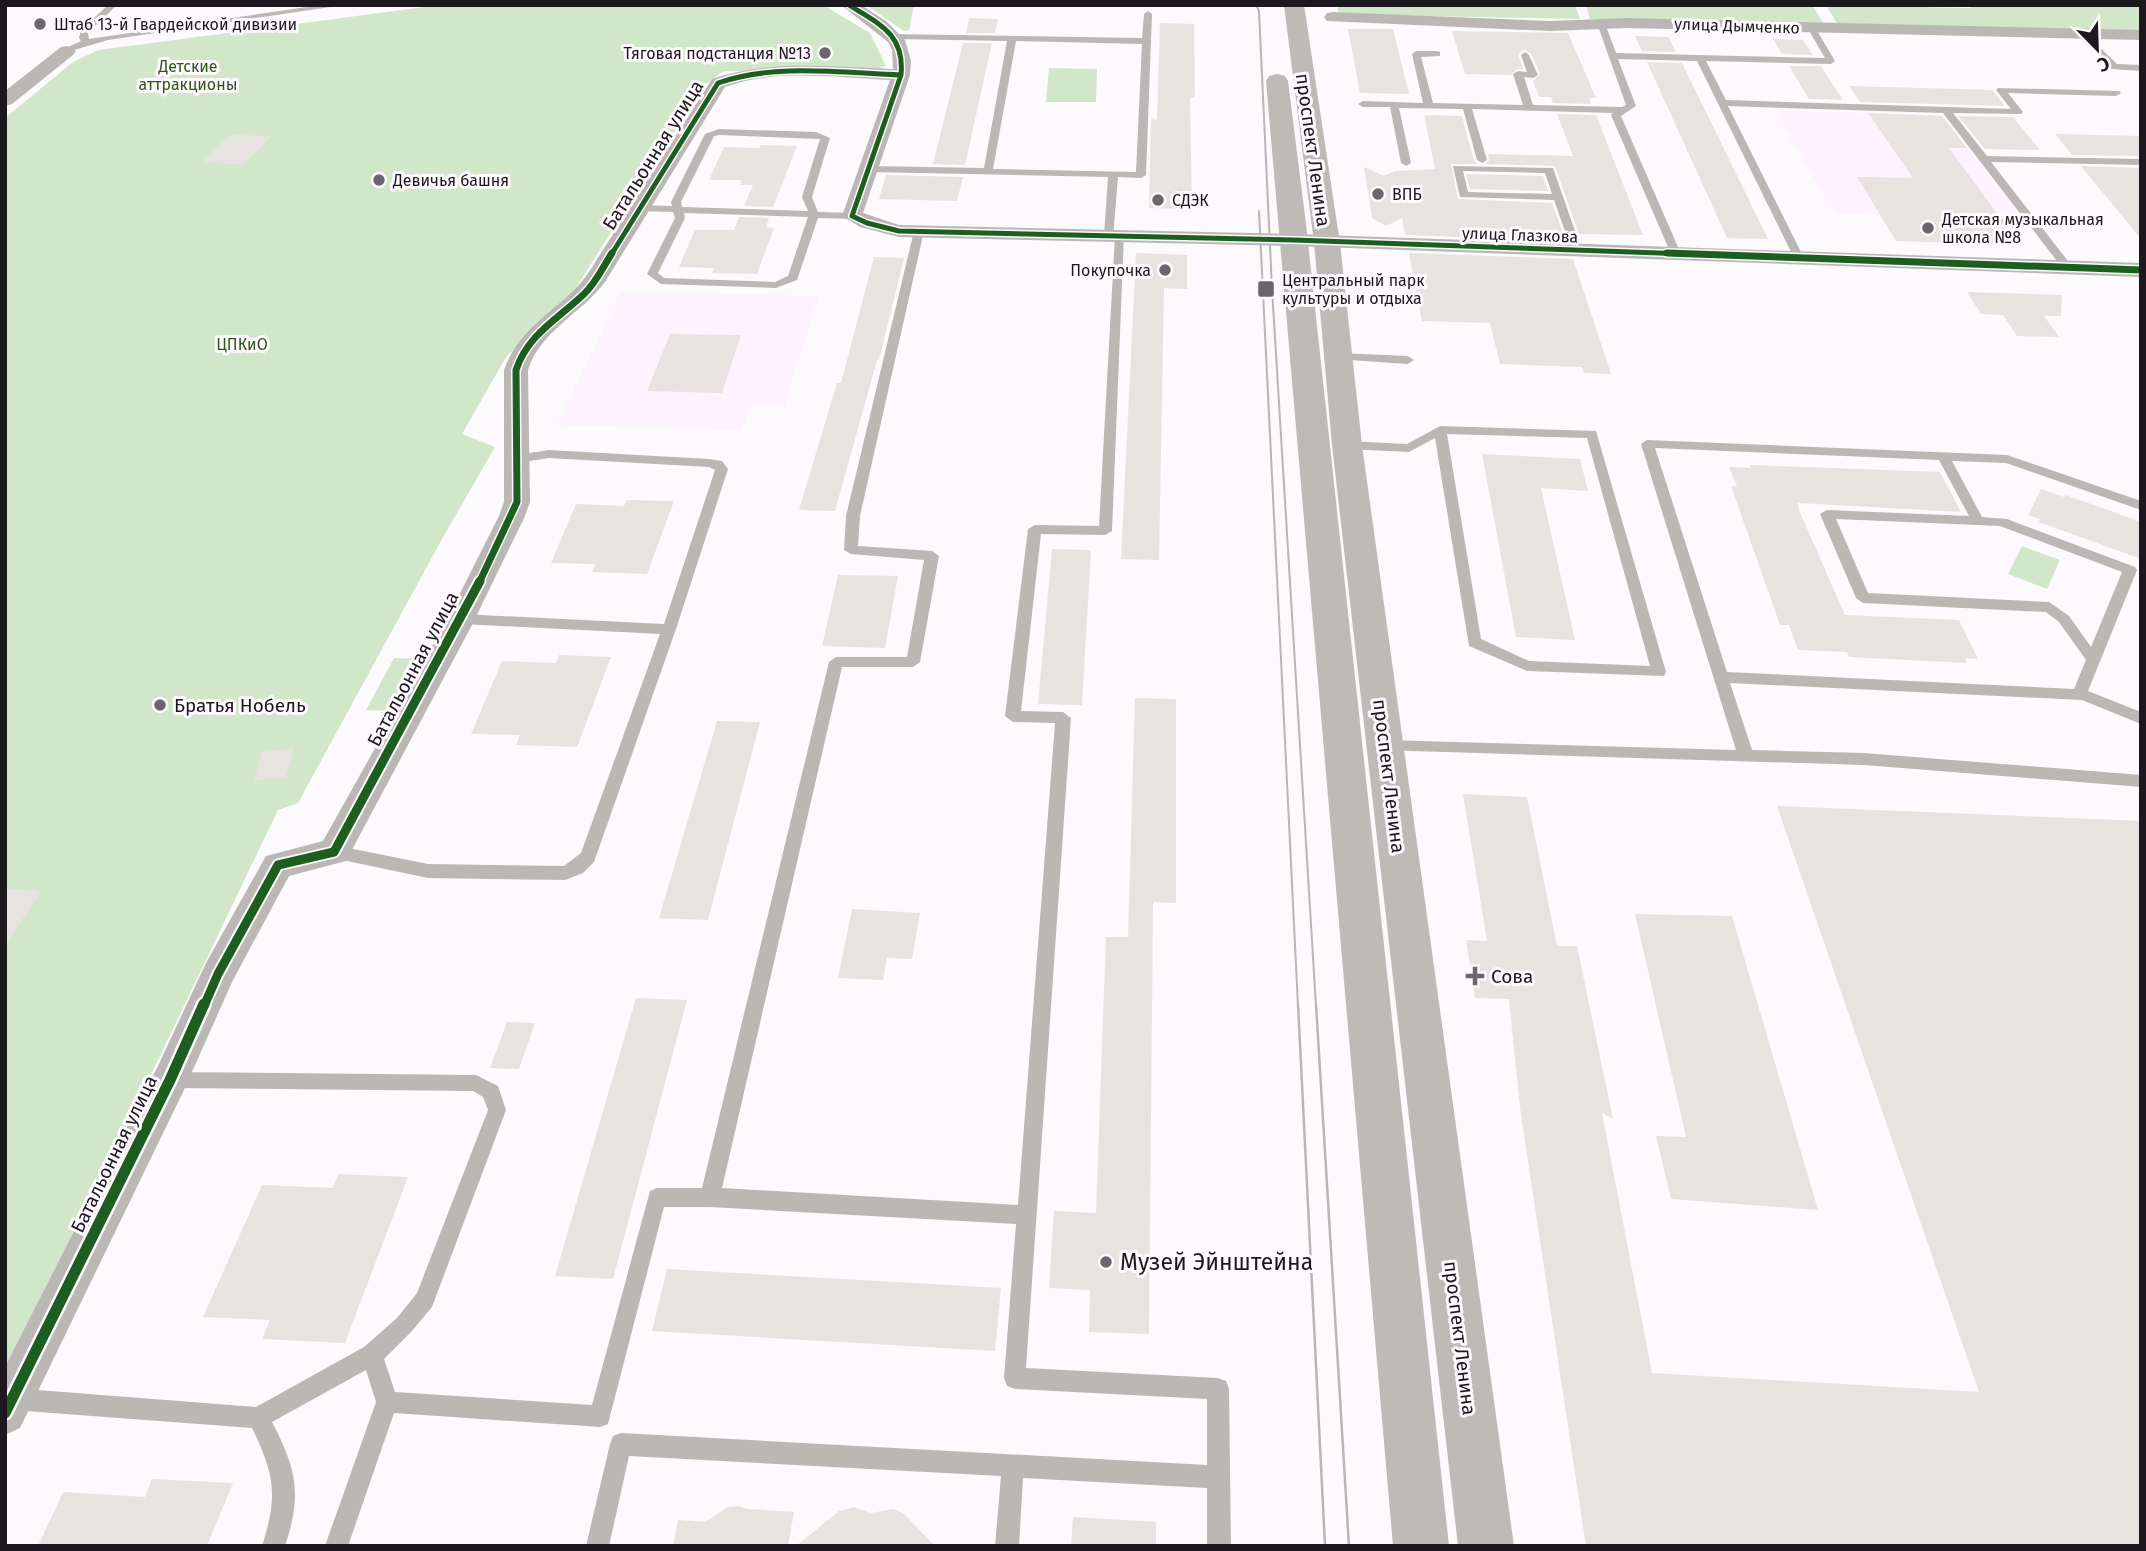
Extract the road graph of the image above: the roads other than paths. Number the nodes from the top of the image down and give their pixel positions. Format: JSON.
{"nodes":[{"id":1,"x":113,"y":5,"type":"edge"},
{"id":2,"x":340,"y":5,"type":"edge"},
{"id":3,"x":849,"y":5,"type":"edge"},
{"id":4,"x":1294,"y":5,"type":"edge"},
{"id":5,"x":1148,"y":14,"type":"dead end"},
{"id":6,"x":1333,"y":17,"type":"dead end"},
{"id":7,"x":1602,"y":26,"type":"junction"},
{"id":8,"x":1812,"y":29,"type":"junction"},
{"id":9,"x":2081,"y":34,"type":"junction"},
{"id":10,"x":2141,"y":35,"type":"edge"},
{"id":11,"x":895,"y":36,"type":"junction"},
{"id":12,"x":1012,"y":38,"type":"junction"},
{"id":13,"x":1146,"y":41,"type":"junction"},
{"id":14,"x":87,"y":42,"type":"junction"},
{"id":15,"x":67,"y":51,"type":"joint"},
{"id":16,"x":1437,"y":54,"type":"dead end"},
{"id":17,"x":1525,"y":55,"type":"dead end"},
{"id":18,"x":1612,"y":55,"type":"junction"},
{"id":19,"x":1700,"y":58,"type":"junction"},
{"id":20,"x":1274,"y":60,"type":"dead end"},
{"id":21,"x":2141,"y":68,"type":"edge"},
{"id":22,"x":901,"y":75,"type":"junction"},
{"id":23,"x":2116,"y":93,"type":"dead end"},
{"id":24,"x":5,"y":100,"type":"edge"},
{"id":25,"x":1723,"y":103,"type":"junction"},
{"id":26,"x":1363,"y":104,"type":"dead end"},
{"id":27,"x":1394,"y":105,"type":"junction"},
{"id":28,"x":1429,"y":106,"type":"junction"},
{"id":29,"x":1467,"y":107,"type":"junction"},
{"id":30,"x":1529,"y":108,"type":"junction"},
{"id":31,"x":1625,"y":110,"type":"junction"},
{"id":32,"x":1946,"y":110,"type":"junction"},
{"id":33,"x":1984,"y":159,"type":"junction"},
{"id":34,"x":1482,"y":160,"type":"dead end"},
{"id":35,"x":2141,"y":162,"type":"edge"},
{"id":36,"x":1406,"y":163,"type":"dead end"},
{"id":37,"x":869,"y":169,"type":"junction"},
{"id":38,"x":988,"y":171,"type":"junction"},
{"id":39,"x":1113,"y":174,"type":"junction"},
{"id":40,"x":1558,"y":197,"type":"junction"},
{"id":41,"x":638,"y":208,"type":"junction"},
{"id":42,"x":679,"y":209,"type":"junction"},
{"id":43,"x":814,"y":214,"type":"junction"},
{"id":44,"x":852,"y":216,"type":"junction"},
{"id":45,"x":1980,"y":221,"type":"dead end"},
{"id":46,"x":2033,"y":223,"type":"junction"},
{"id":47,"x":909,"y":231,"type":"junction"},
{"id":48,"x":1115,"y":236,"type":"junction"},
{"id":49,"x":1310,"y":241,"type":"junction"},
{"id":50,"x":1577,"y":251,"type":"junction"},
{"id":51,"x":1676,"y":254,"type":"junction"},
{"id":52,"x":1799,"y":258,"type":"junction"},
{"id":53,"x":2067,"y":267,"type":"junction"},
{"id":54,"x":2141,"y":270,"type":"edge"},
{"id":55,"x":1338,"y":357,"type":"junction"},
{"id":56,"x":1408,"y":360,"type":"dead end"},
{"id":57,"x":1440,"y":430,"type":"junction"},
{"id":58,"x":1347,"y":445,"type":"junction"},
{"id":59,"x":1943,"y":456,"type":"junction"},
{"id":60,"x":517,"y":459,"type":"junction"},
{"id":61,"x":2141,"y":506,"type":"edge"},
{"id":62,"x":1978,"y":521,"type":"junction"},
{"id":63,"x":461,"y":619,"type":"junction"},
{"id":64,"x":669,"y":629,"type":"junction"},
{"id":65,"x":2093,"y":660,"type":"junction"},
{"id":66,"x":1721,"y":677,"type":"junction"},
{"id":67,"x":2079,"y":694,"type":"junction"},
{"id":68,"x":2141,"y":718,"type":"edge"},
{"id":69,"x":1385,"y":746,"type":"junction"},
{"id":70,"x":1746,"y":756,"type":"junction"},
{"id":71,"x":2141,"y":781,"type":"edge"},
{"id":72,"x":334,"y":852,"type":"junction"},
{"id":73,"x":170,"y":1080,"type":"junction"},
{"id":74,"x":710,"y":1197,"type":"junction"},
{"id":75,"x":1027,"y":1215,"type":"junction"},
{"id":76,"x":372,"y":1354,"type":"junction"},
{"id":77,"x":387,"y":1402,"type":"junction"},
{"id":78,"x":9,"y":1406,"type":"edge"},
{"id":79,"x":258,"y":1418,"type":"junction"},
{"id":80,"x":1013,"y":1466,"type":"junction"},
{"id":81,"x":1218,"y":1477,"type":"junction"},
{"id":82,"x":273,"y":1546,"type":"edge"},
{"id":83,"x":336,"y":1546,"type":"edge"},
{"id":84,"x":597,"y":1546,"type":"edge"},
{"id":85,"x":1007,"y":1546,"type":"edge"},
{"id":86,"x":1219,"y":1546,"type":"edge"},
{"id":87,"x":1421,"y":1546,"type":"edge"},
{"id":88,"x":1486,"y":1546,"type":"edge"}],
"edges":[{"from":1,"to":14,"type":"lane"},
{"from":2,"to":14,"type":"lane"},
{"from":3,"to":11,"type":"street"},
{"from":4,"to":49,"type":"main road","name":"проспект Ленина"},
{"from":5,"to":13,"type":"lane"},
{"from":6,"to":7,"type":"street","name":"улица Дымченко"},
{"from":7,"to":8,"type":"street","name":"улица Дымченко"},
{"from":7,"to":18,"type":"lane"},
{"from":8,"to":9,"type":"street","name":"улица Дымченко"},
{"from":8,"to":19,"type":"lane"},
{"from":9,"to":10,"type":"street","name":"улица Дымченко"},
{"from":9,"to":21,"type":"lane"},
{"from":11,"to":12,"type":"lane"},
{"from":11,"to":22,"type":"street"},
{"from":12,"to":13,"type":"lane"},
{"from":12,"to":38,"type":"lane"},
{"from":13,"to":39,"type":"lane"},
{"from":14,"to":15,"type":"lane"},
{"from":15,"to":24,"type":"street"},
{"from":16,"to":28,"type":"lane"},
{"from":17,"to":30,"type":"lane"},
{"from":18,"to":19,"type":"lane"},
{"from":18,"to":31,"type":"lane"},
{"from":19,"to":25,"type":"lane"},
{"from":20,"to":49,"type":"main road","name":"проспект Ленина"},
{"from":22,"to":37,"type":"street"},
{"from":22,"to":41,"type":"street","name":"Батальонная улица"},
{"from":23,"to":32,"type":"lane"},
{"from":25,"to":32,"type":"lane"},
{"from":25,"to":52,"type":"lane"},
{"from":26,"to":27,"type":"lane"},
{"from":27,"to":28,"type":"lane"},
{"from":27,"to":36,"type":"lane"},
{"from":28,"to":29,"type":"lane"},
{"from":29,"to":30,"type":"lane"},
{"from":29,"to":34,"type":"lane"},
{"from":30,"to":31,"type":"lane"},
{"from":31,"to":51,"type":"lane"},
{"from":32,"to":33,"type":"lane"},
{"from":33,"to":35,"type":"lane"},
{"from":33,"to":46,"type":"lane"},
{"from":37,"to":38,"type":"lane"},
{"from":37,"to":44,"type":"street"},
{"from":38,"to":39,"type":"lane"},
{"from":39,"to":48,"type":"lane"},
{"from":40,"to":40,"type":"lane"},
{"from":40,"to":50,"type":"lane"},
{"from":41,"to":42,"type":"lane"},
{"from":41,"to":60,"type":"street","name":"Батальонная улица"},
{"from":42,"to":43,"type":"lane"},
{"from":42,"to":43,"type":"lane"},
{"from":42,"to":43,"type":"lane"},
{"from":43,"to":44,"type":"lane"},
{"from":44,"to":47,"type":"street","name":"улица Глазкова"},
{"from":45,"to":46,"type":"lane"},
{"from":46,"to":53,"type":"lane"},
{"from":47,"to":48,"type":"street","name":"улица Глазкова"},
{"from":47,"to":74,"type":"lane"},
{"from":48,"to":49,"type":"street","name":"улица Глазкова"},
{"from":48,"to":75,"type":"lane"},
{"from":49,"to":50,"type":"street","name":"улица Глазкова"},
{"from":49,"to":55,"type":"main road","name":"проспект Ленина"},
{"from":49,"to":87,"type":"main road","name":"проспект Ленина"},
{"from":50,"to":51,"type":"street","name":"улица Глазкова"},
{"from":51,"to":52,"type":"street","name":"улица Глазкова"},
{"from":52,"to":53,"type":"street","name":"улица Глазкова"},
{"from":53,"to":54,"type":"street","name":"улица Глазкова"},
{"from":55,"to":56,"type":"lane"},
{"from":55,"to":58,"type":"main road","name":"проспект Ленина"},
{"from":57,"to":57,"type":"lane"},
{"from":57,"to":58,"type":"lane"},
{"from":58,"to":69,"type":"main road","name":"проспект Ленина"},
{"from":59,"to":61,"type":"lane"},
{"from":59,"to":62,"type":"lane"},
{"from":59,"to":66,"type":"lane"},
{"from":60,"to":63,"type":"street","name":"Батальонная улица"},
{"from":60,"to":64,"type":"lane"},
{"from":62,"to":65,"type":"lane"},
{"from":62,"to":65,"type":"lane"},
{"from":63,"to":64,"type":"lane"},
{"from":63,"to":72,"type":"street","name":"Батальонная улица"},
{"from":64,"to":72,"type":"lane"},
{"from":65,"to":67,"type":"lane"},
{"from":66,"to":67,"type":"lane"},
{"from":66,"to":70,"type":"lane"},
{"from":67,"to":68,"type":"lane"},
{"from":69,"to":70,"type":"lane"},
{"from":69,"to":88,"type":"main road","name":"проспект Ленина"},
{"from":70,"to":71,"type":"lane"},
{"from":72,"to":73,"type":"street","name":"Батальонная улица"},
{"from":73,"to":76,"type":"lane"},
{"from":73,"to":78,"type":"street","name":"Батальонная улица"},
{"from":74,"to":75,"type":"lane"},
{"from":74,"to":77,"type":"lane"},
{"from":75,"to":81,"type":"lane"},
{"from":76,"to":77,"type":"lane"},
{"from":76,"to":79,"type":"lane"},
{"from":77,"to":83,"type":"lane"},
{"from":78,"to":79,"type":"lane"},
{"from":79,"to":82,"type":"lane"},
{"from":80,"to":81,"type":"lane"},
{"from":80,"to":84,"type":"lane"},
{"from":80,"to":85,"type":"lane"},
{"from":81,"to":86,"type":"lane"}]}
